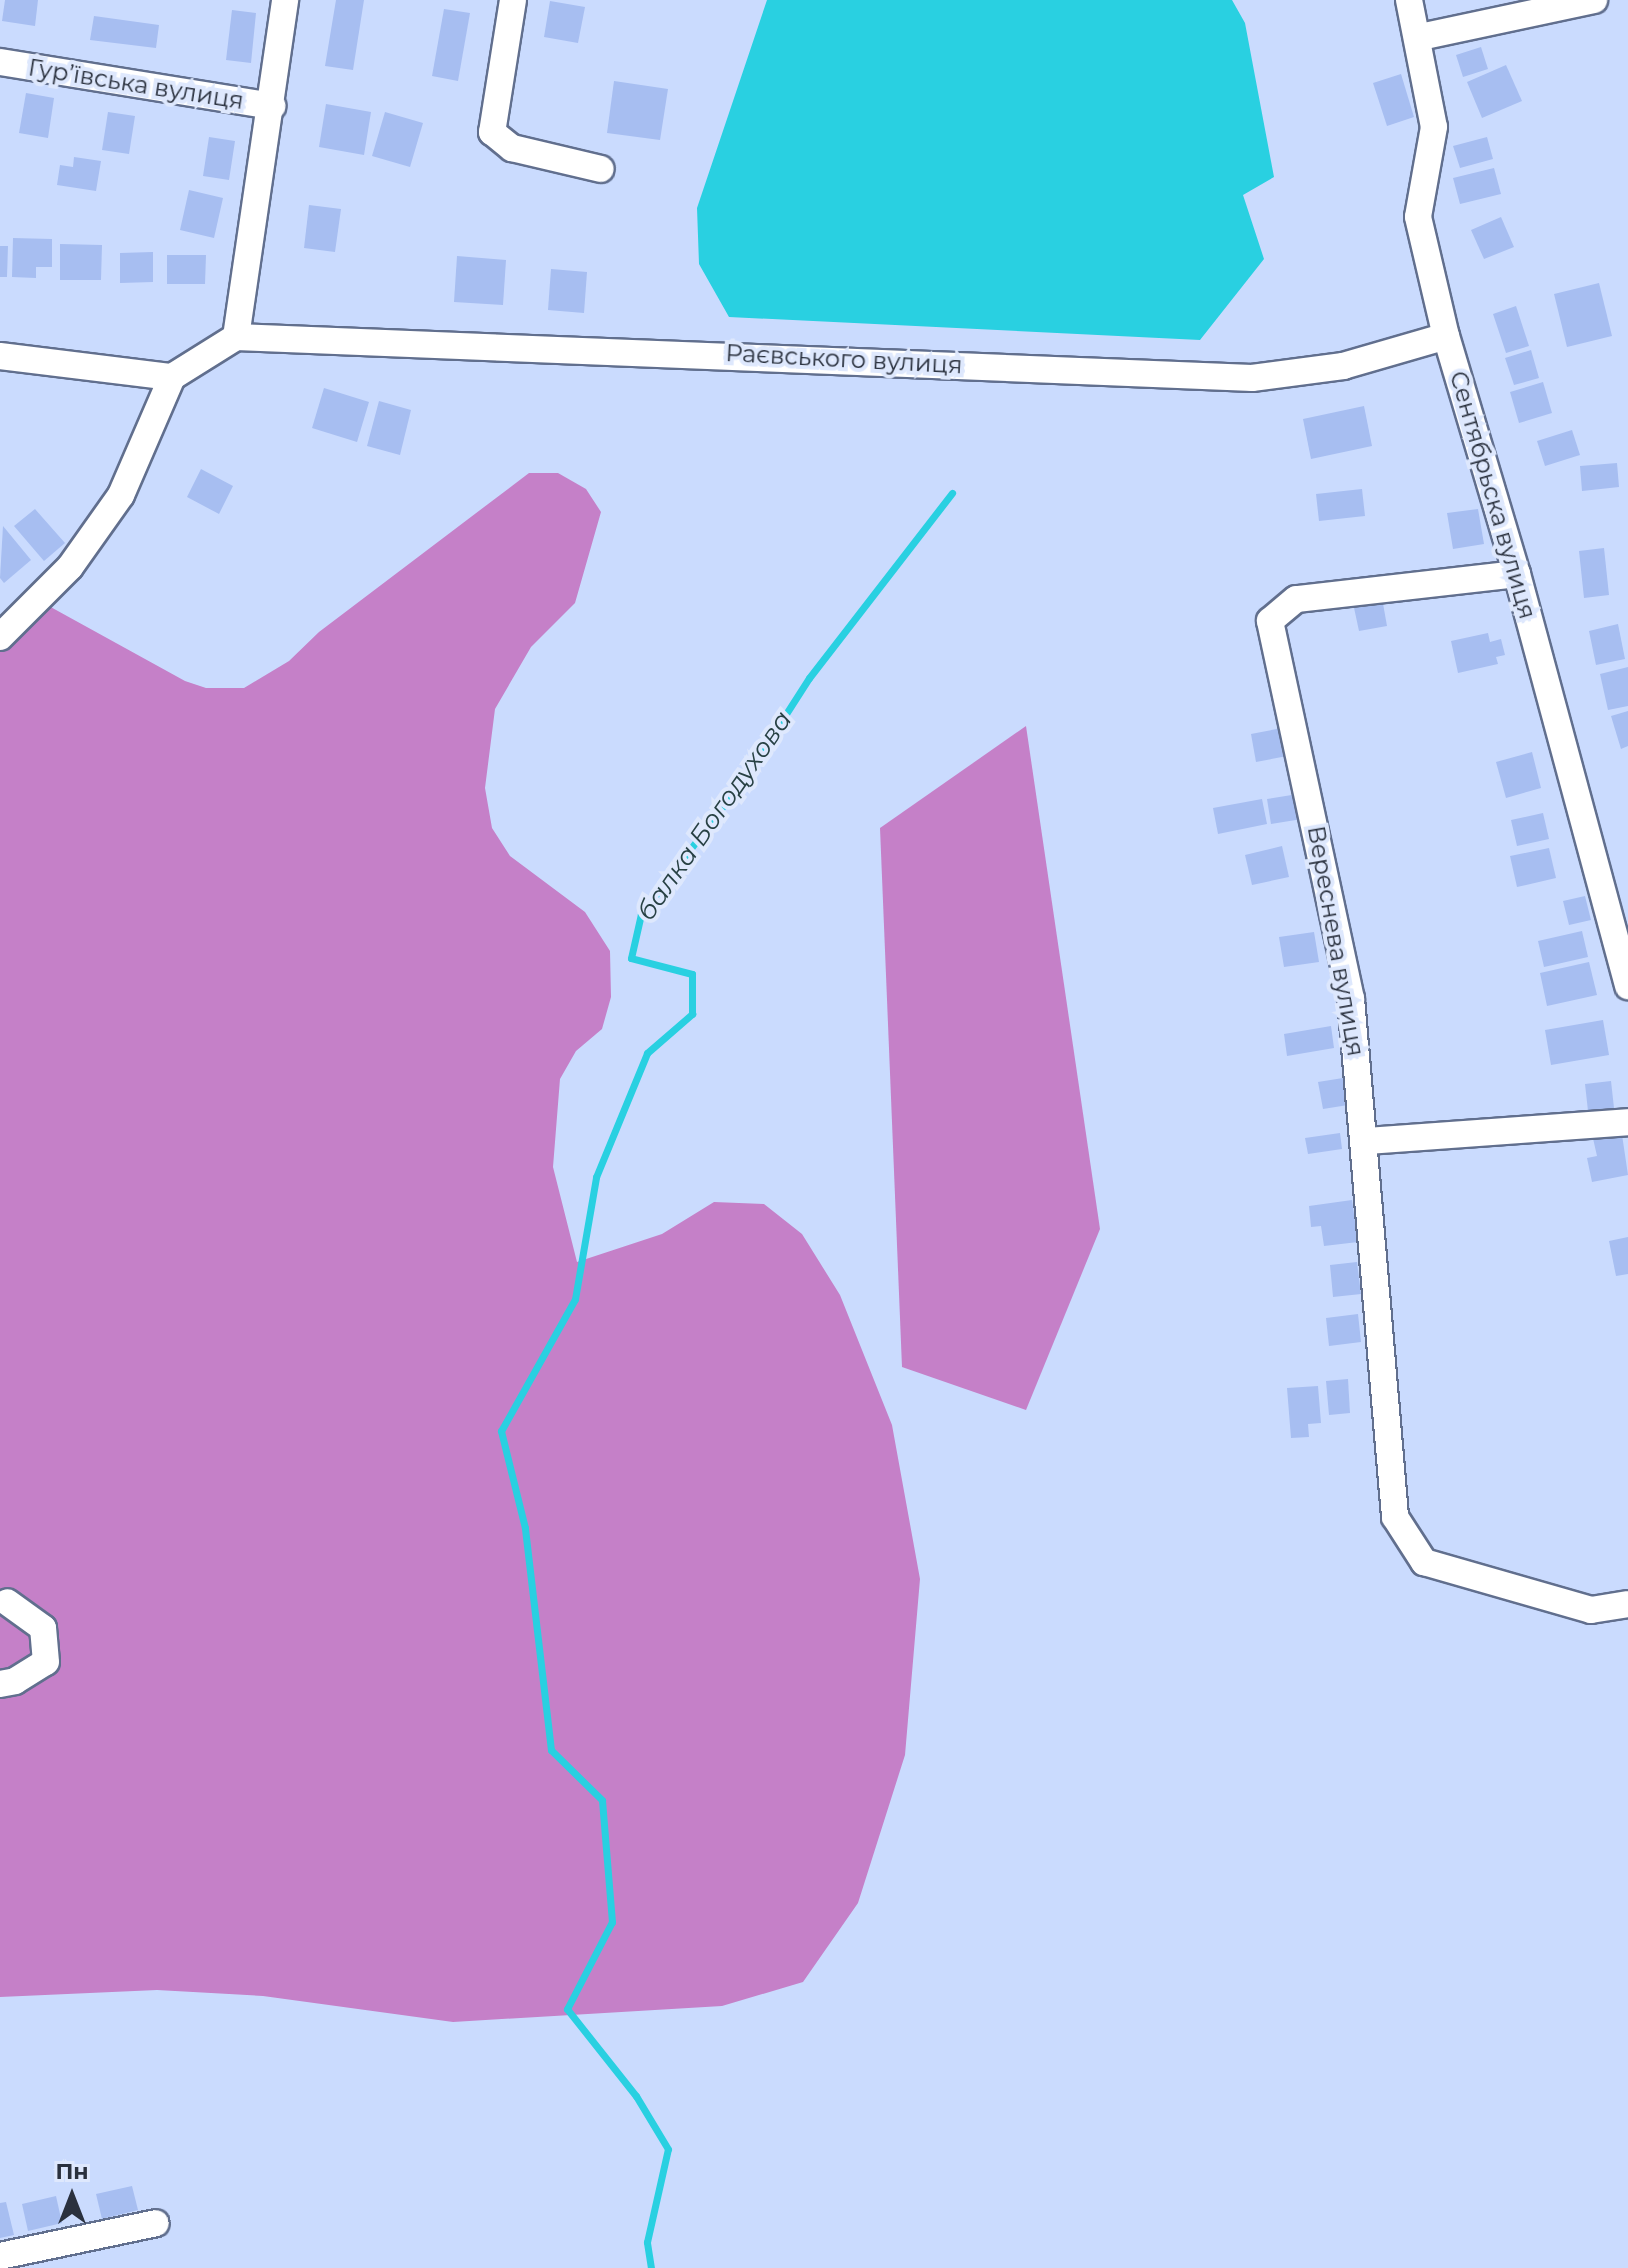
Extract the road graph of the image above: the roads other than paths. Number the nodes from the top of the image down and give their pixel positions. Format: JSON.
{"nodes":[{"id":1,"x":285,"y":0,"type":"edge"},
{"id":2,"x":513,"y":0,"type":"edge"},
{"id":3,"x":1409,"y":0,"type":"edge"},
{"id":4,"x":1594,"y":0,"type":"edge"},
{"id":5,"x":1420,"y":37,"type":"junction"},
{"id":6,"x":0,"y":62,"type":"edge"},
{"id":7,"x":272,"y":106,"type":"junction"},
{"id":8,"x":601,"y":169,"type":"dead end"},
{"id":9,"x":1446,"y":336,"type":"junction"},
{"id":10,"x":236,"y":337,"type":"junction"},
{"id":11,"x":0,"y":356,"type":"edge"},
{"id":12,"x":172,"y":377,"type":"junction"},
{"id":13,"x":1517,"y":574,"type":"junction"},
{"id":14,"x":0,"y":637,"type":"edge"},
{"id":15,"x":1628,"y":986,"type":"edge"},
{"id":16,"x":1628,"y":1122,"type":"edge"},
{"id":17,"x":1366,"y":1141,"type":"junction"},
{"id":18,"x":7,"y":1602,"type":"dead end"},
{"id":19,"x":1628,"y":1604,"type":"edge"},
{"id":20,"x":0,"y":1684,"type":"edge"},
{"id":21,"x":156,"y":2223,"type":"dead end"},
{"id":22,"x":0,"y":2256,"type":"edge"}],
"edges":[{"from":1,"to":7,"type":"street"},
{"from":2,"to":8,"type":"street"},
{"from":3,"to":5,"type":"street","name":"Сентябрьска вулиця"},
{"from":4,"to":5,"type":"street"},
{"from":5,"to":9,"type":"street","name":"Сентябрьска вулиця"},
{"from":6,"to":7,"type":"street","name":"Гур’ївська вулиця"},
{"from":7,"to":10,"type":"street"},
{"from":9,"to":10,"type":"street","name":"Раєвського вулиця"},
{"from":9,"to":13,"type":"street","name":"Сентябрьска вулиця"},
{"from":10,"to":12,"type":"street"},
{"from":11,"to":12,"type":"street"},
{"from":12,"to":14,"type":"street"},
{"from":13,"to":15,"type":"street","name":"Сентябрьска вулиця"},
{"from":13,"to":17,"type":"street","name":"Вереснева вулиця"},
{"from":16,"to":17,"type":"street"},
{"from":17,"to":19,"type":"street","name":"Вереснева вулиця"},
{"from":18,"to":20,"type":"street"},
{"from":21,"to":22,"type":"street"}]}
